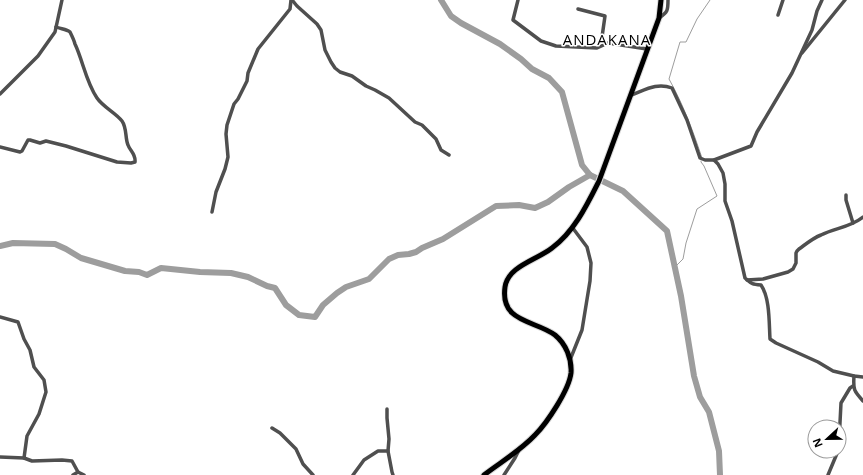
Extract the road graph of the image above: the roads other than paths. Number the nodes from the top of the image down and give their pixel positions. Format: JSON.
{"nodes":[{"id":1,"x":62,"y":0,"type":"edge"},
{"id":2,"x":292,"y":0,"type":"edge"},
{"id":3,"x":518,"y":0,"type":"edge"},
{"id":4,"x":660,"y":0,"type":"edge"},
{"id":5,"x":668,"y":0,"type":"edge"},
{"id":6,"x":782,"y":0,"type":"edge"},
{"id":7,"x":822,"y":0,"type":"edge"},
{"id":8,"x":845,"y":0,"type":"edge"},
{"id":9,"x":578,"y":10,"type":"dead end"},
{"id":10,"x":778,"y":16,"type":"dead end"},
{"id":11,"x":659,"y":18,"type":"junction"},
{"id":12,"x":56,"y":27,"type":"junction"},
{"id":13,"x":605,"y":44,"type":"junction"},
{"id":14,"x":647,"y":49,"type":"junction"},
{"id":15,"x":798,"y":59,"type":"junction"},
{"id":16,"x":0,"y":94,"type":"edge"},
{"id":17,"x":631,"y":95,"type":"junction"},
{"id":18,"x":0,"y":147,"type":"edge"},
{"id":19,"x":449,"y":155,"type":"dead end"},
{"id":20,"x":714,"y":160,"type":"junction"},
{"id":21,"x":846,"y":195,"type":"dead end"},
{"id":22,"x":212,"y":212,"type":"dead end"},
{"id":23,"x":863,"y":217,"type":"edge"},
{"id":24,"x":854,"y":223,"type":"junction"},
{"id":25,"x":572,"y":227,"type":"junction"},
{"id":26,"x":748,"y":280,"type":"junction"},
{"id":27,"x":0,"y":317,"type":"edge"},
{"id":28,"x":570,"y":361,"type":"junction"},
{"id":29,"x":854,"y":376,"type":"junction"},
{"id":30,"x":863,"y":377,"type":"edge"},
{"id":31,"x":853,"y":386,"type":"junction"},
{"id":32,"x":863,"y":401,"type":"edge"},
{"id":33,"x":387,"y":409,"type":"dead end"},
{"id":34,"x":840,"y":419,"type":"edge"},
{"id":35,"x":272,"y":428,"type":"dead end"},
{"id":36,"x":519,"y":449,"type":"junction"},
{"id":37,"x":388,"y":451,"type":"junction"},
{"id":38,"x":0,"y":457,"type":"edge"},
{"id":39,"x":24,"y":458,"type":"junction"},
{"id":40,"x":835,"y":459,"type":"edge"},
{"id":41,"x":78,"y":472,"type":"junction"},
{"id":42,"x":73,"y":475,"type":"edge"},
{"id":43,"x":84,"y":475,"type":"edge"},
{"id":44,"x":313,"y":475,"type":"edge"},
{"id":45,"x":353,"y":475,"type":"edge"},
{"id":46,"x":393,"y":475,"type":"edge"},
{"id":47,"x":484,"y":475,"type":"edge"},
{"id":48,"x":504,"y":475,"type":"edge"},
{"id":49,"x":828,"y":475,"type":"edge"}],
"edges":[{"from":1,"to":12,"type":"street"},
{"from":2,"to":19,"type":"street"},
{"from":2,"to":22,"type":"street"},
{"from":3,"to":13,"type":"street"},
{"from":4,"to":11,"type":"main road"},
{"from":5,"to":11,"type":"street"},
{"from":6,"to":10,"type":"street"},
{"from":7,"to":15,"type":"street"},
{"from":8,"to":15,"type":"street"},
{"from":9,"to":13,"type":"street"},
{"from":11,"to":14,"type":"main road"},
{"from":12,"to":16,"type":"street"},
{"from":12,"to":18,"type":"street"},
{"from":13,"to":14,"type":"street"},
{"from":14,"to":17,"type":"main road"},
{"from":15,"to":20,"type":"street"},
{"from":17,"to":20,"type":"street"},
{"from":17,"to":25,"type":"main road"},
{"from":20,"to":26,"type":"street"},
{"from":21,"to":24,"type":"street"},
{"from":23,"to":24,"type":"street"},
{"from":24,"to":26,"type":"street"},
{"from":25,"to":28,"type":"street"},
{"from":25,"to":28,"type":"main road"},
{"from":26,"to":29,"type":"street"},
{"from":27,"to":39,"type":"street"},
{"from":28,"to":36,"type":"main road"},
{"from":29,"to":30,"type":"street"},
{"from":29,"to":31,"type":"street"},
{"from":31,"to":32,"type":"street"},
{"from":31,"to":34,"type":"street"},
{"from":33,"to":37,"type":"street"},
{"from":35,"to":44,"type":"street"},
{"from":36,"to":47,"type":"main road"},
{"from":36,"to":48,"type":"street"},
{"from":37,"to":45,"type":"street"},
{"from":37,"to":46,"type":"street"},
{"from":38,"to":39,"type":"street"},
{"from":39,"to":41,"type":"street"},
{"from":40,"to":49,"type":"street"},
{"from":41,"to":42,"type":"street"},
{"from":41,"to":43,"type":"street"}]}
